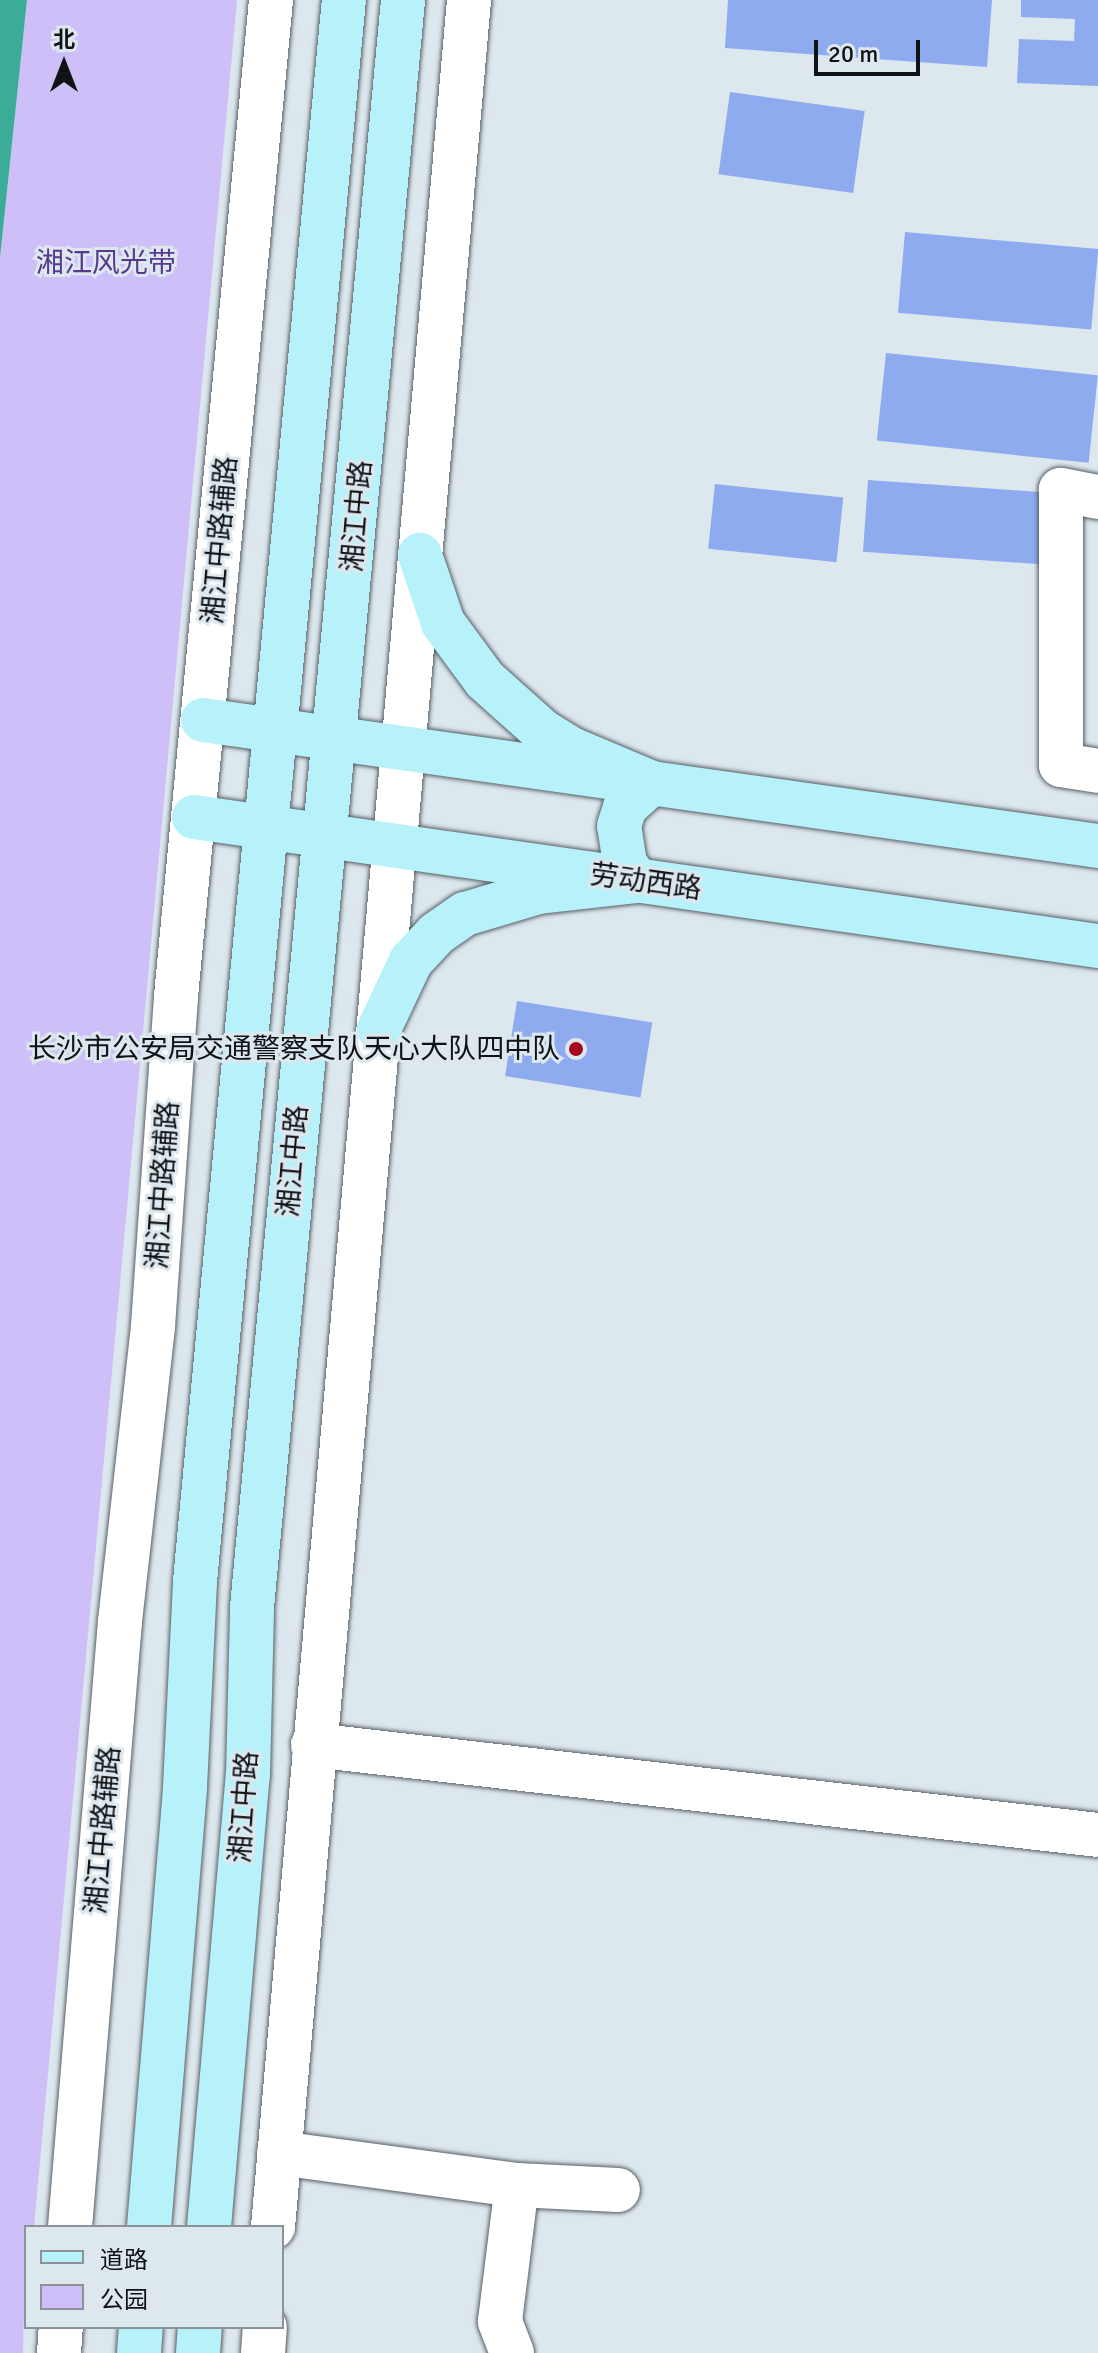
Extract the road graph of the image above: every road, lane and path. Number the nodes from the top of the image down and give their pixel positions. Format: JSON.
{"nodes":[{"id":1,"x":271,"y":0,"type":"edge"},
{"id":2,"x":403,"y":0,"type":"edge"},
{"id":3,"x":469,"y":0,"type":"edge"},
{"id":4,"x":341,"y":6,"type":"edge"},
{"id":5,"x":1098,"y":497,"type":"edge"},
{"id":6,"x":420,"y":555,"type":"junction"},
{"id":7,"x":203,"y":720,"type":"junction"},
{"id":8,"x":277,"y":730,"type":"junction"},
{"id":9,"x":335,"y":738,"type":"junction"},
{"id":10,"x":403,"y":747,"type":"junction"},
{"id":11,"x":1098,"y":771,"type":"edge"},
{"id":12,"x":652,"y":783,"type":"junction"},
{"id":13,"x":194,"y":817,"type":"junction"},
{"id":14,"x":266,"y":827,"type":"junction"},
{"id":15,"x":325,"y":836,"type":"junction"},
{"id":16,"x":395,"y":846,"type":"junction"},
{"id":17,"x":1098,"y":846,"type":"edge"},
{"id":18,"x":637,"y":881,"type":"junction"},
{"id":19,"x":1098,"y":946,"type":"edge"},
{"id":20,"x":379,"y":1029,"type":"junction"},
{"id":21,"x":313,"y":1745,"type":"junction"},
{"id":22,"x":1098,"y":1835,"type":"edge"},
{"id":23,"x":279,"y":2153,"type":"junction"},
{"id":24,"x":517,"y":2185,"type":"junction"},
{"id":25,"x":618,"y":2190,"type":"dead end"},
{"id":26,"x":70,"y":2225,"type":"edge"},
{"id":27,"x":149,"y":2225,"type":"edge"},
{"id":28,"x":209,"y":2225,"type":"edge"},
{"id":29,"x":273,"y":2225,"type":"edge"},
{"id":30,"x":61,"y":2329,"type":"edge"},
{"id":31,"x":141,"y":2329,"type":"edge"},
{"id":32,"x":200,"y":2329,"type":"edge"},
{"id":33,"x":265,"y":2329,"type":"edge"},
{"id":34,"x":59,"y":2353,"type":"edge"},
{"id":35,"x":139,"y":2353,"type":"edge"},
{"id":36,"x":198,"y":2353,"type":"edge"},
{"id":37,"x":263,"y":2353,"type":"edge"},
{"id":38,"x":512,"y":2353,"type":"edge"}],
"edges":[{"from":1,"to":7,"type":"street","name":"湘江中路辅路"},
{"from":2,"to":9,"type":"main road","name":"湘江中路"},
{"from":3,"to":6,"type":"street"},
{"from":4,"to":8,"type":"main road","name":"湘江中路"},
{"from":5,"to":11,"type":"street"},
{"from":6,"to":10,"type":"street"},
{"from":6,"to":12,"type":"main road"},
{"from":7,"to":8,"type":"main road"},
{"from":7,"to":13,"type":"street","name":"湘江中路辅路"},
{"from":8,"to":9,"type":"main road"},
{"from":8,"to":14,"type":"main road","name":"湘江中路"},
{"from":9,"to":10,"type":"main road"},
{"from":9,"to":15,"type":"main road","name":"湘江中路"},
{"from":10,"to":12,"type":"main road"},
{"from":10,"to":16,"type":"street"},
{"from":12,"to":17,"type":"main road"},
{"from":12,"to":18,"type":"main road"},
{"from":13,"to":14,"type":"main road","name":"劳动西路"},
{"from":13,"to":26,"type":"street","name":"湘江中路辅路"},
{"from":14,"to":15,"type":"main road","name":"劳动西路"},
{"from":14,"to":27,"type":"main road","name":"湘江中路"},
{"from":15,"to":16,"type":"main road","name":"劳动西路"},
{"from":15,"to":28,"type":"main road","name":"湘江中路"},
{"from":16,"to":18,"type":"main road","name":"劳动西路"},
{"from":16,"to":20,"type":"street"},
{"from":18,"to":19,"type":"main road","name":"劳动西路"},
{"from":18,"to":20,"type":"main road"},
{"from":20,"to":21,"type":"street"},
{"from":21,"to":22,"type":"street"},
{"from":21,"to":23,"type":"street"},
{"from":23,"to":24,"type":"street"},
{"from":23,"to":29,"type":"street"},
{"from":24,"to":25,"type":"street"},
{"from":24,"to":38,"type":"street"},
{"from":30,"to":34,"type":"street"},
{"from":31,"to":35,"type":"main road"},
{"from":32,"to":36,"type":"main road"},
{"from":33,"to":37,"type":"street"}]}
